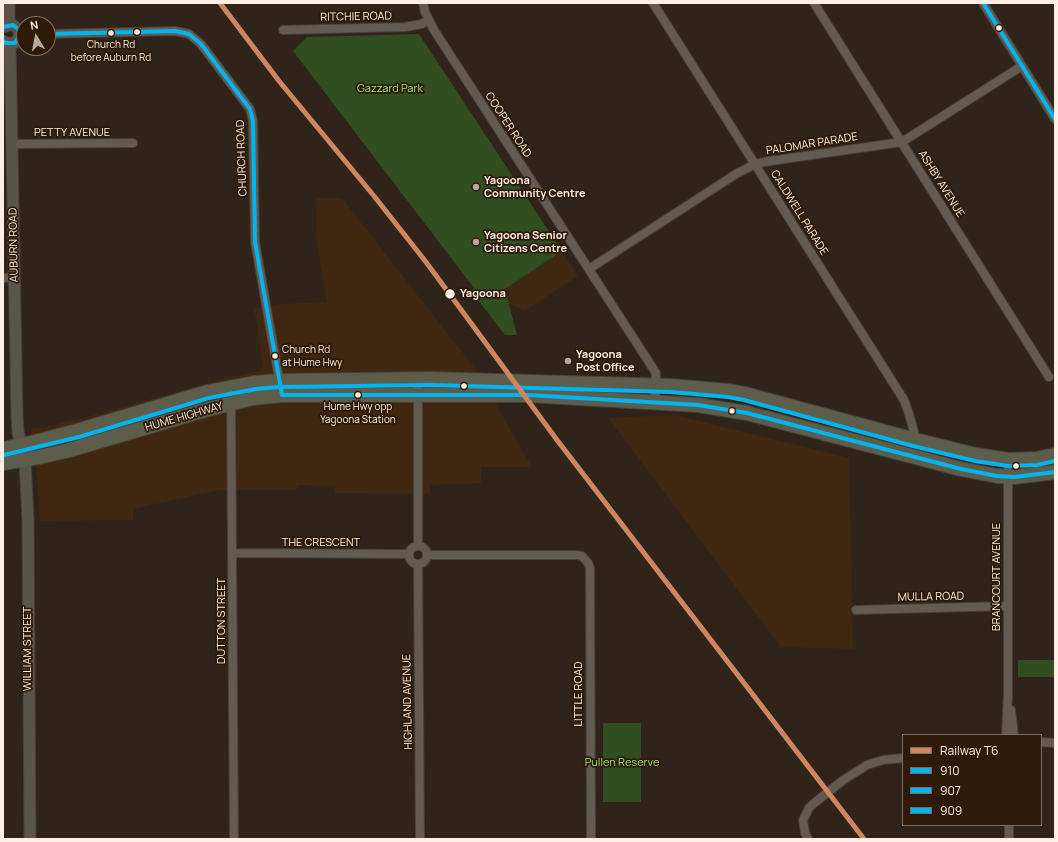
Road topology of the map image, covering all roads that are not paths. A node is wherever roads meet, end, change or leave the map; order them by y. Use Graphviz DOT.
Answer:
graph roads {
  1 [pos="9,3"];
  2 [pos="423,3"];
  3 [pos="652,3"];
  4 [pos="814,3"];
  5 [pos="983,3"];
  6 [pos="428,20"];
  7 [pos="6,26"];
  8 [pos="16,27"];
  9 [pos="283,30"];
  10 [pos="56,34"];
  11 [pos="7,42"];
  12 [pos="1022,66"];
  13 [pos="1055,119"];
  14 [pos="902,142"];
  15 [pos="133,143"];
  16 [pos="12,144"];
  17 [pos="755,164"];
  18 [pos="589,269"];
  19 [pos="15,277"];
  20 [pos="3,278"];
  21 [pos="1049,377"];
  22 [pos="418,379"];
  23 [pos="279,381"];
  24 [pos="656,386"];
  25 [pos="282,395"];
  26 [pos="418,396"];
  27 [pos="655,402"];
  28 [pos="231,403"];
  29 [pos="915,440"];
  30 [pos="21,445"];
  31 [pos="3,449"];
  32 [pos="1055,455"];
  33 [pos="25,460"];
  34 [pos="1008,460"];
  35 [pos="3,463"];
  36 [pos="1055,472"];
  37 [pos="1008,477"];
  38 [pos="418,546"];
  39 [pos="232,553"];
  40 [pos="409,554"];
  41 [pos="427,555"];
  42 [pos="418,564"];
  43 [pos="1008,606"];
  44 [pos="856,610"];
  45 [pos="1008,694"];
  46 [pos="1006,734"];
  47 [pos="1014,734"];
  48 [pos="1042,742"];
  49 [pos="1055,743"];
  50 [pos="902,758"];
  51 [pos="1009,826"];
  52 [pos="30,839"];
  53 [pos="234,839"];
  54 [pos="420,839"];
  55 [pos="591,839"];
  56 [pos="808,839"];
  57 [pos="1009,839"];
  1 -- 7 [label="main road"];
  2 -- 6 [label="street, COOPER ROAD"];
  3 -- 17 [label="street, CALDWELL PARADE"];
  4 -- 14 [label="street, ASHBY AVENUE"];
  5 -- 12 [label="street"];
  6 -- 9 [label="street, RITCHIE ROAD"];
  6 -- 18 [label="street, COOPER ROAD"];
  7 -- 8 [label="main road"];
  10 -- 23 [label="street, CHURCH ROAD"];
  11 -- 16 [label="main road, AUBURN ROAD"];
  12 -- 13 [label="street"];
  12 -- 14 [label="street, PALOMAR PARADE"];
  14 -- 17 [label="street, PALOMAR PARADE"];
  14 -- 21 [label="street, ASHBY AVENUE"];
  15 -- 16 [label="street, PETTY AVENUE"];
  16 -- 19 [label="main road, AUBURN ROAD"];
  17 -- 18 [label="street, PALOMAR PARADE"];
  17 -- 29 [label="street, CALDWELL PARADE"];
  18 -- 24 [label="street, COOPER ROAD"];
  19 -- 20 [label="street"];
  19 -- 30 [label="main road, AUBURN ROAD"];
  22 -- 23 [label="highway, HUME HIGHWAY"];
  22 -- 24 [label="highway, HUME HIGHWAY"];
  22 -- 26 [label="street"];
  23 -- 25 [label="street, CHURCH ROAD"];
  23 -- 30 [label="highway, HUME HIGHWAY"];
  24 -- 27 [label="street, COOPER ROAD"];
  24 -- 29 [label="highway, HUME HIGHWAY"];
  25 -- 26 [label="highway, HUME HIGHWAY"];
  25 -- 28 [label="highway, HUME HIGHWAY"];
  26 -- 27 [label="highway, HUME HIGHWAY"];
  26 -- 38 [label="street"];
  27 -- 37 [label="highway, HUME HIGHWAY"];
  28 -- 33 [label="highway, HUME HIGHWAY"];
  28 -- 39 [label="street, DUTTON STREET"];
  29 -- 34 [label="highway, HUME HIGHWAY"];
  30 -- 31 [label="highway, HUME HIGHWAY"];
  30 -- 33 [label="highway"];
  32 -- 34 [label="highway, HUME HIGHWAY"];
  33 -- 35 [label="highway, HUME HIGHWAY"];
  33 -- 52 [label="main road, WILLIAM STREET"];
  34 -- 37 [label="street, BRANCOURT AVENUE"];
  36 -- 37 [label="highway, HUME HIGHWAY"];
  37 -- 43 [label="street, BRANCOURT AVENUE"];
  38 -- 40 [label="street"];
  38 -- 41 [label="street"];
  39 -- 40 [label="street, THE CRESCENT"];
  39 -- 53 [label="street, DUTTON STREET"];
  40 -- 42 [label="street"];
  41 -- 42 [label="street"];
  41 -- 55 [label="street, LITTLE ROAD"];
  42 -- 54 [label="street, HIGHLAND AVENUE"];
  43 -- 44 [label="street, MULLA ROAD"];
  43 -- 45 [label="street, BRANCOURT AVENUE"];
  45 -- 46 [label="street, BRANCOURT AVENUE"];
  45 -- 47 [label="street, BRANCOURT AVENUE"];
  48 -- 49 [label="street"];
  50 -- 56 [label="street"];
  51 -- 57 [label="street"];
}
